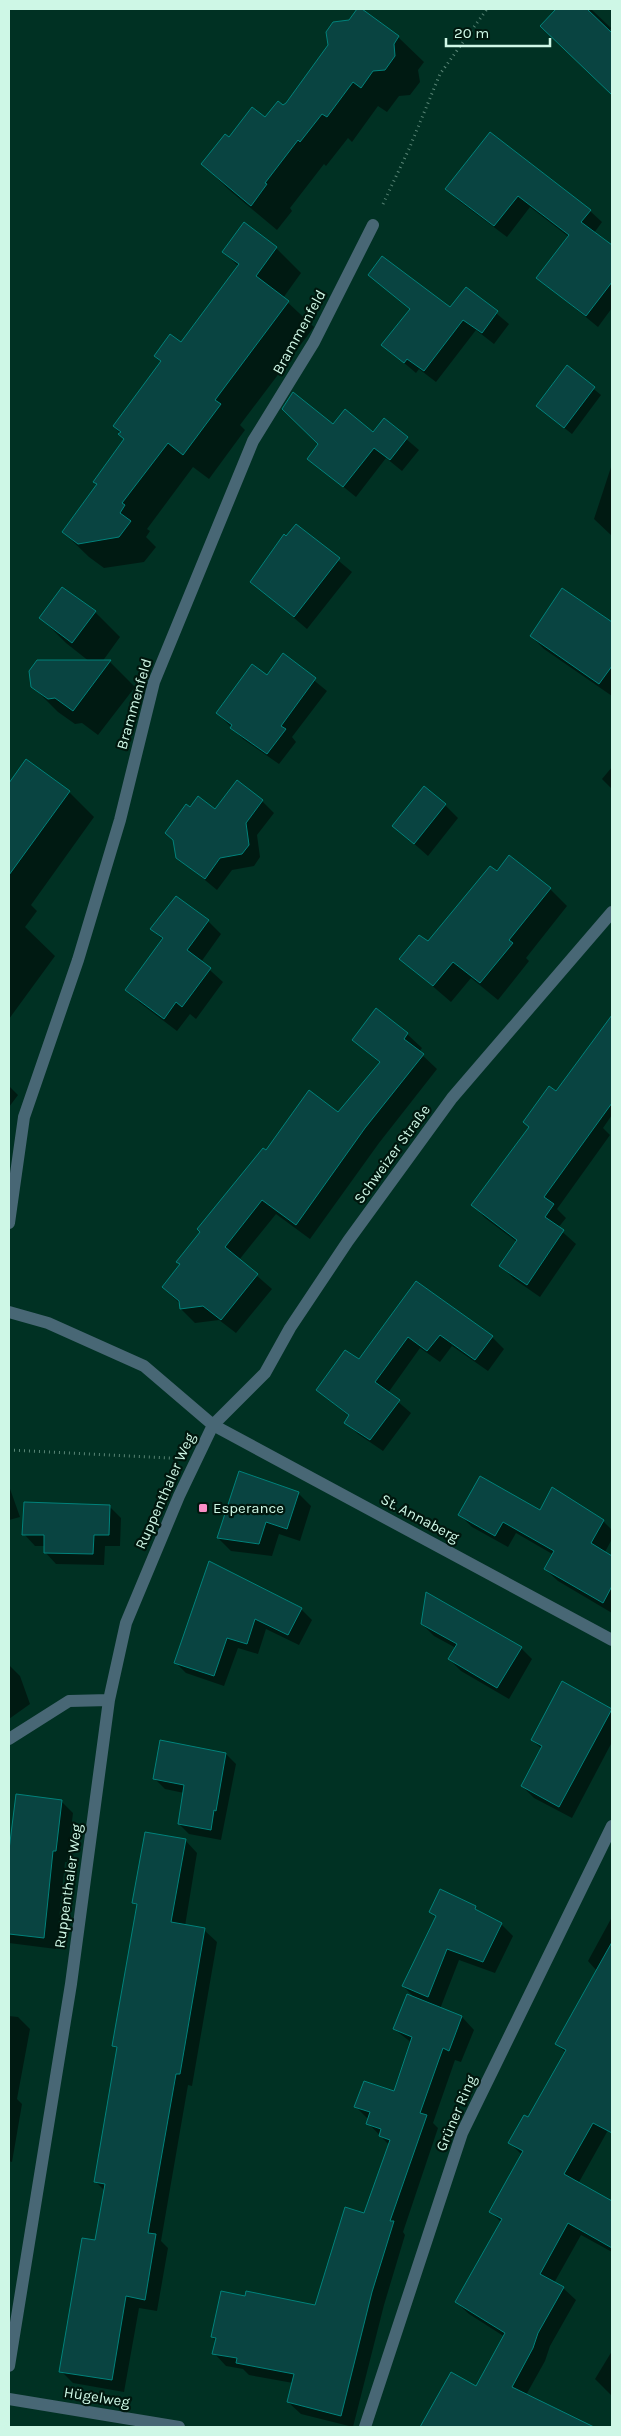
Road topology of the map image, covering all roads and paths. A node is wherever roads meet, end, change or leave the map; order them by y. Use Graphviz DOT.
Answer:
graph roads {
  1 [pos="487,9"];
  2 [pos="372,225"];
  3 [pos="612,912"];
  4 [pos="9,1223"];
  5 [pos="9,1312"];
  6 [pos="213,1425"];
  7 [pos="9,1450"];
  8 [pos="196,1459"];
  9 [pos="612,1640"];
  10 [pos="109,1700"];
  11 [pos="9,1739"];
  12 [pos="612,1826"];
  13 [pos="9,2366"];
  14 [pos="9,2399"];
  15 [pos="179,2427"];
  16 [pos="365,2427"];
  1 -- 2 [label="path"];
  2 -- 4 [label="street, Brammenfeld"];
  3 -- 6 [label="street, Schweizer Straße"];
  5 -- 6 [label="street"];
  6 -- 8 [label="street, Ruppenthaler Weg"];
  6 -- 9 [label="street, St. Annaberg"];
  7 -- 8 [label="path"];
  8 -- 10 [label="street, Ruppenthaler Weg"];
  10 -- 11 [label="street"];
  10 -- 13 [label="street, Ruppenthaler Weg"];
  12 -- 16 [label="street, Grüner Ring"];
  14 -- 15 [label="street, Hügelweg"];
}
